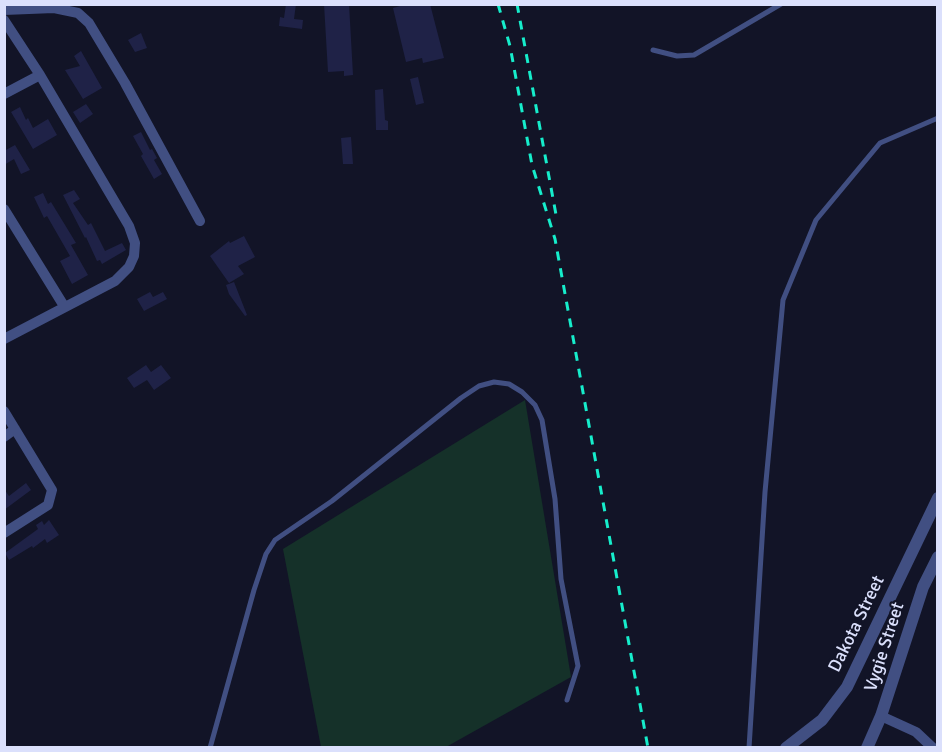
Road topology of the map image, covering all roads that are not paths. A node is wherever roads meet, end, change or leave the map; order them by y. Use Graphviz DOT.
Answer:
graph roads {
  1 [pos="781,4"];
  2 [pos="4,10"];
  3 [pos="4,20"];
  4 [pos="653,50"];
  5 [pos="40,75"];
  6 [pos="4,94"];
  7 [pos="938,118"];
  8 [pos="4,209"];
  9 [pos="200,221"];
  10 [pos="64,306"];
  11 [pos="4,339"];
  12 [pos="4,411"];
  13 [pos="15,429"];
  14 [pos="4,437"];
  15 [pos="938,498"];
  16 [pos="4,533"];
  17 [pos="938,557"];
  18 [pos="567,700"];
  19 [pos="881,716"];
  20 [pos="210,747"];
  21 [pos="749,747"];
  22 [pos="786,747"];
  23 [pos="867,747"];
  24 [pos="933,747"];
  1 -- 4 [label="lane"];
  2 -- 9 [label="street"];
  3 -- 5 [label="street"];
  5 -- 6 [label="street"];
  5 -- 10 [label="street"];
  7 -- 21 [label="lane"];
  8 -- 10 [label="street"];
  10 -- 11 [label="street"];
  12 -- 13 [label="street"];
  13 -- 14 [label="street"];
  13 -- 16 [label="street"];
  15 -- 22 [label="street, Dakota Street"];
  17 -- 19 [label="street, Vygie Street"];
  18 -- 20 [label="lane"];
  19 -- 23 [label="street, Vygie Street"];
  19 -- 24 [label="street"];
}
